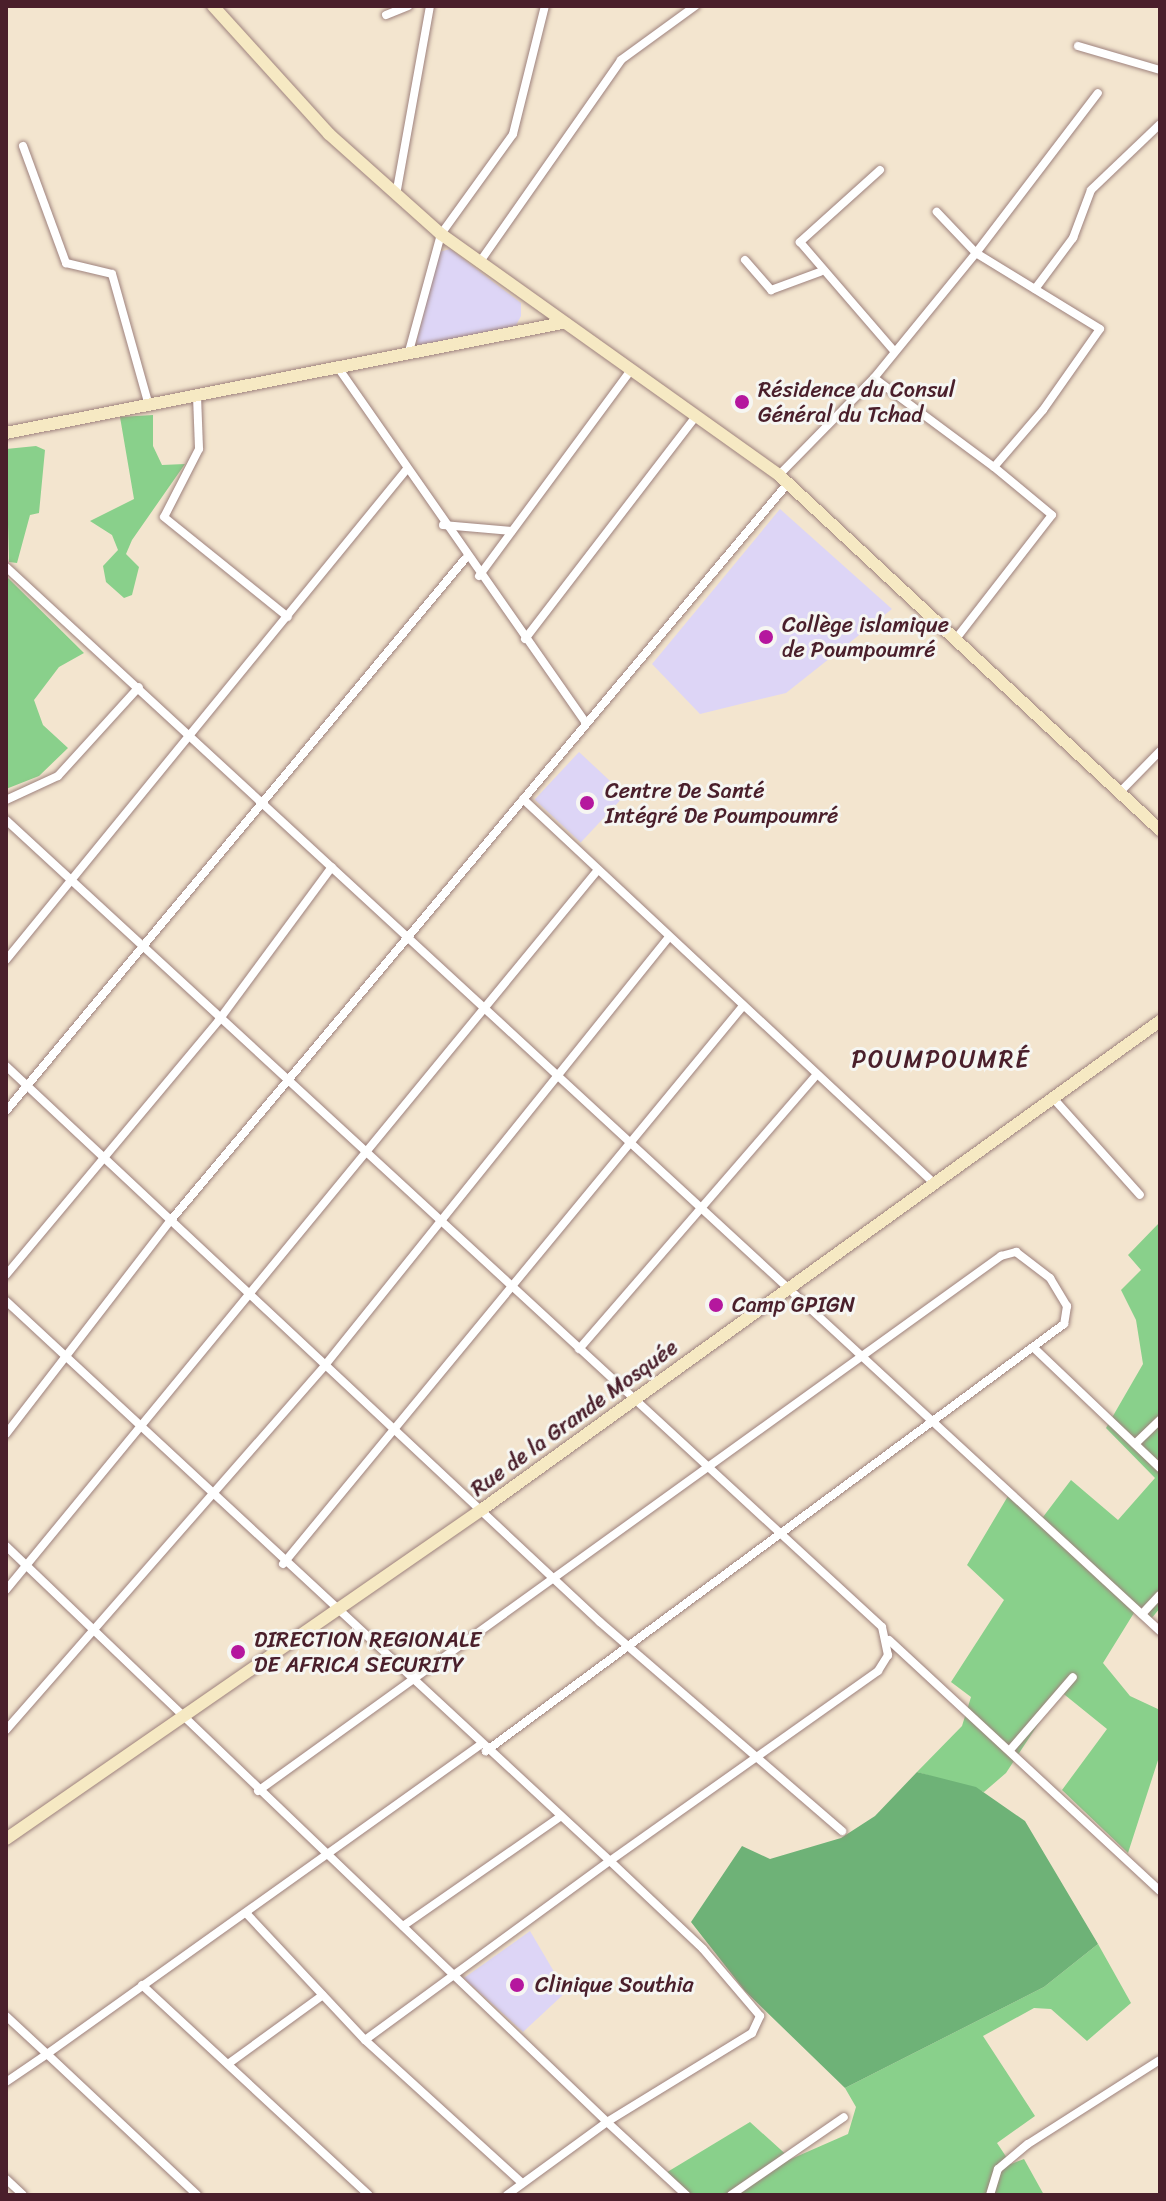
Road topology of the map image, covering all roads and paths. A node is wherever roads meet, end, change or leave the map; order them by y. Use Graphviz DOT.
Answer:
graph roads {
  1 [pos="213,6"];
  2 [pos="408,6"];
  3 [pos="440,6"];
  4 [pos="545,6"];
  5 [pos="695,6"];
  6 [pos="429,9"];
  7 [pos="386,15"];
  8 [pos="1078,46"];
  9 [pos="1160,70"];
  10 [pos="1098,93"];
  11 [pos="1160,124"];
  12 [pos="23,146"];
  13 [pos="880,170"];
  14 [pos="396,195"];
  15 [pos="937,212"];
  16 [pos="441,234"];
  17 [pos="976,253"];
  18 [pos="745,260"];
  19 [pos="479,263"];
  20 [pos="820,272"];
  21 [pos="1035,289"];
  22 [pos="562,323"];
  23 [pos="894,351"];
  24 [pos="408,355"];
  25 [pos="339,369"];
  26 [pos="630,371"];
  27 [pos="874,378"];
  28 [pos="197,396"];
  29 [pos="149,406"];
  30 [pos="696,416"];
  31 [pos="6,433"];
  32 [pos="994,467"];
  33 [pos="406,470"];
  34 [pos="784,479"];
  35 [pos="443,525"];
  36 [pos="512,531"];
  37 [pos="465,559"];
  38 [pos="6,567"];
  39 [pos="479,576"];
  40 [pos="288,617"];
  41 [pos="525,639"];
  42 [pos="955,640"];
  43 [pos="139,687"];
  44 [pos="586,723"];
  45 [pos="193,736"];
  46 [pos="1160,751"];
  47 [pos="1120,792"];
  48 [pos="523,799"];
  49 [pos="6,800"];
  50 [pos="262,802"];
  51 [pos="6,820"];
  52 [pos="1160,830"];
  53 [pos="332,867"];
  54 [pos="597,871"];
  55 [pos="71,878"];
  56 [pos="669,937"];
  57 [pos="407,938"];
  58 [pos="139,946"];
  59 [pos="6,960"];
  60 [pos="743,1006"];
  61 [pos="482,1010"];
  62 [pos="219,1020"];
  63 [pos="1160,1021"];
  64 [pos="6,1066"];
  65 [pos="816,1075"];
  66 [pos="557,1080"];
  67 [pos="287,1081"];
  68 [pos="27,1085"];
  69 [pos="1053,1098"];
  70 [pos="6,1111"];
  71 [pos="630,1147"];
  72 [pos="365,1153"];
  73 [pos="104,1157"];
  74 [pos="935,1184"];
  75 [pos="1140,1195"];
  76 [pos="696,1210"];
  77 [pos="171,1220"];
  78 [pos="437,1220"];
  79 [pos="6,1275"];
  80 [pos="509,1285"];
  81 [pos="785,1291"];
  82 [pos="250,1293"];
  83 [pos="6,1301"];
  84 [pos="1034,1348"];
  85 [pos="579,1349"];
  86 [pos="68,1357"];
  87 [pos="859,1358"];
  88 [pos="326,1364"];
  89 [pos="634,1400"];
  90 [pos="1160,1420"];
  91 [pos="930,1422"];
  92 [pos="396,1426"];
  93 [pos="139,1428"];
  94 [pos="6,1434"];
  95 [pos="1135,1444"];
  96 [pos="705,1465"];
  97 [pos="1160,1468"];
  98 [pos="212,1496"];
  99 [pos="484,1508"];
  100 [pos="778,1532"];
  101 [pos="6,1546"];
  102 [pos="283,1564"];
  103 [pos="27,1565"];
  104 [pos="553,1577"];
  105 [pos="6,1590"];
  106 [pos="1160,1595"];
  107 [pos="336,1613"];
  108 [pos="1142,1614"];
  109 [pos="96,1629"];
  110 [pos="1160,1631"];
  111 [pos="889,1640"];
  112 [pos="627,1644"];
  113 [pos="1073,1677"];
  114 [pos="409,1682"];
  115 [pos="183,1717"];
  116 [pos="6,1730"];
  117 [pos="483,1748"];
  118 [pos="1010,1750"];
  119 [pos="759,1758"];
  120 [pos="258,1791"];
  121 [pos="560,1817"];
  122 [pos="842,1831"];
  123 [pos="9,1832"];
  124 [pos="324,1855"];
  125 [pos="610,1861"];
  126 [pos="1160,1891"];
  127 [pos="246,1913"];
  128 [pos="403,1926"];
  129 [pos="451,1976"];
  130 [pos="142,1985"];
  131 [pos="323,1995"];
  132 [pos="6,2016"];
  133 [pos="365,2040"];
  134 [pos="47,2054"];
  135 [pos="1160,2060"];
  136 [pos="228,2064"];
  137 [pos="6,2082"];
  138 [pos="844,2117"];
  139 [pos="607,2122"];
  140 [pos="6,2179"];
  141 [pos="522,2183"];
  142 [pos="23,2195"];
  143 [pos="197,2195"];
  144 [pos="369,2195"];
  145 [pos="507,2195"];
  146 [pos="686,2195"];
  147 [pos="731,2195"];
  148 [pos="990,2195"];
  1 -- 14 [label="street"];
  2 -- 7 [label="street"];
  3 -- 6 [label="street"];
  4 -- 16 [label="street"];
  5 -- 19 [label="street"];
  6 -- 14 [label="street"];
  8 -- 9 [label="street"];
  10 -- 17 [label="street"];
  11 -- 21 [label="street"];
  12 -- 29 [label="street"];
  13 -- 20 [label="street"];
  14 -- 16 [label="street"];
  15 -- 17 [label="street"];
  16 -- 19 [label="street"];
  16 -- 24 [label="street"];
  17 -- 21 [label="street"];
  17 -- 23 [label="street"];
  18 -- 20 [label="street"];
  19 -- 22 [label="street"];
  20 -- 23 [label="street"];
  21 -- 32 [label="street"];
  22 -- 24 [label="street"];
  22 -- 26 [label="street"];
  23 -- 27 [label="street"];
  24 -- 25 [label="street"];
  25 -- 28 [label="street"];
  25 -- 33 [label="street"];
  26 -- 30 [label="street"];
  26 -- 36 [label="street"];
  27 -- 32 [label="street"];
  27 -- 34 [label="street"];
  28 -- 29 [label="street"];
  28 -- 40 [label="street"];
  29 -- 31 [label="street"];
  30 -- 34 [label="street"];
  30 -- 41 [label="street"];
  32 -- 42 [label="street"];
  33 -- 35 [label="street"];
  33 -- 40 [label="street"];
  34 -- 42 [label="street"];
  34 -- 44 [label="street"];
  35 -- 36 [label="street"];
  35 -- 37 [label="street"];
  36 -- 39 [label="street"];
  37 -- 39 [label="street"];
  37 -- 50 [label="street"];
  38 -- 43 [label="street"];
  39 -- 41 [label="street"];
  40 -- 45 [label="street"];
  41 -- 44 [label="street"];
  42 -- 47 [label="street"];
  43 -- 45 [label="street"];
  43 -- 49 [label="street"];
  44 -- 48 [label="street"];
  45 -- 50 [label="street"];
  45 -- 55 [label="street"];
  46 -- 47 [label="street"];
  47 -- 52 [label="street"];
  48 -- 54 [label="street"];
  48 -- 57 [label="street"];
  50 -- 53 [label="street"];
  50 -- 58 [label="street"];
  51 -- 55 [label="street"];
  53 -- 57 [label="street"];
  53 -- 62 [label="street"];
  54 -- 56 [label="street"];
  54 -- 61 [label="street"];
  55 -- 58 [label="street"];
  55 -- 59 [label="street"];
  56 -- 60 [label="street"];
  56 -- 66 [label="street"];
  57 -- 61 [label="street"];
  57 -- 67 [label="street"];
  58 -- 62 [label="street"];
  58 -- 68 [label="street"];
  60 -- 65 [label="street"];
  60 -- 71 [label="street"];
  61 -- 66 [label="street"];
  61 -- 72 [label="street"];
  62 -- 67 [label="street"];
  62 -- 73 [label="street"];
  63 -- 69 [label="street, Rue de la Grande Mosquée"];
  64 -- 68 [label="street"];
  65 -- 74 [label="street"];
  65 -- 76 [label="street"];
  66 -- 71 [label="street"];
  66 -- 78 [label="street"];
  67 -- 72 [label="street"];
  67 -- 77 [label="street"];
  68 -- 70 [label="street"];
  68 -- 73 [label="street"];
  69 -- 74 [label="street, Rue de la Grande Mosquée"];
  69 -- 75 [label="street"];
  71 -- 76 [label="street"];
  71 -- 80 [label="street"];
  72 -- 78 [label="street"];
  72 -- 82 [label="street"];
  73 -- 77 [label="street"];
  73 -- 79 [label="street"];
  74 -- 81 [label="street, Rue de la Grande Mosquée"];
  76 -- 81 [label="street"];
  76 -- 85 [label="street"];
  77 -- 82 [label="street"];
  77 -- 86 [label="street"];
  78 -- 80 [label="street"];
  78 -- 88 [label="street"];
  80 -- 85 [label="street"];
  80 -- 92 [label="street"];
  81 -- 87 [label="street"];
  81 -- 89 [label="street, Rue de la Grande Mosquée"];
  82 -- 88 [label="street"];
  82 -- 93 [label="street"];
  83 -- 86 [label="street"];
  84 -- 87 [label="street"];
  84 -- 91 [label="street"];
  84 -- 95 [label="street"];
  85 -- 89 [label="street"];
  86 -- 93 [label="street"];
  86 -- 94 [label="street"];
  87 -- 91 [label="street"];
  87 -- 96 [label="street"];
  88 -- 92 [label="street"];
  88 -- 98 [label="street"];
  89 -- 96 [label="street"];
  89 -- 99 [label="street, Rue de la Grande Mosquée"];
  90 -- 95 [label="street"];
  91 -- 100 [label="street"];
  91 -- 108 [label="street"];
  92 -- 99 [label="street"];
  92 -- 102 [label="street"];
  93 -- 98 [label="street"];
  93 -- 103 [label="street"];
  95 -- 97 [label="street"];
  96 -- 100 [label="street"];
  96 -- 104 [label="street"];
  98 -- 102 [label="street"];
  98 -- 109 [label="street"];
  99 -- 104 [label="street"];
  99 -- 107 [label="street, Rue de la Grande Mosquée"];
  100 -- 111 [label="street"];
  100 -- 112 [label="street"];
  101 -- 103 [label="street"];
  102 -- 107 [label="street"];
  103 -- 105 [label="street"];
  103 -- 109 [label="street"];
  104 -- 112 [label="street"];
  104 -- 114 [label="street"];
  106 -- 108 [label="street"];
  107 -- 114 [label="street"];
  107 -- 115 [label="street, Rue de la Grande Mosquée"];
  108 -- 110 [label="street"];
  109 -- 115 [label="street"];
  109 -- 116 [label="street"];
  111 -- 118 [label="street"];
  111 -- 119 [label="street"];
  112 -- 117 [label="street"];
  112 -- 119 [label="street"];
  113 -- 118 [label="street"];
  114 -- 117 [label="street"];
  114 -- 120 [label="street"];
  115 -- 120 [label="street"];
  115 -- 123 [label="street, Rue de la Grande Mosquée"];
  117 -- 121 [label="street"];
  117 -- 124 [label="street"];
  118 -- 126 [label="street"];
  119 -- 122 [label="street"];
  119 -- 125 [label="street"];
  120 -- 124 [label="street"];
  121 -- 125 [label="street"];
  121 -- 128 [label="street"];
  124 -- 127 [label="street"];
  124 -- 128 [label="street"];
  125 -- 129 [label="street"];
  125 -- 139 [label="street"];
  127 -- 130 [label="street"];
  127 -- 131 [label="street"];
  128 -- 129 [label="street"];
  129 -- 133 [label="street"];
  129 -- 139 [label="street"];
  130 -- 134 [label="street"];
  130 -- 136 [label="street"];
  131 -- 133 [label="street"];
  131 -- 136 [label="street"];
  132 -- 134 [label="street"];
  133 -- 141 [label="street"];
  134 -- 137 [label="street"];
  134 -- 143 [label="street"];
  135 -- 148 [label="street"];
  136 -- 144 [label="street"];
  138 -- 147 [label="street"];
  139 -- 141 [label="street"];
  139 -- 146 [label="street"];
  140 -- 142 [label="street"];
  141 -- 145 [label="street"];
}
